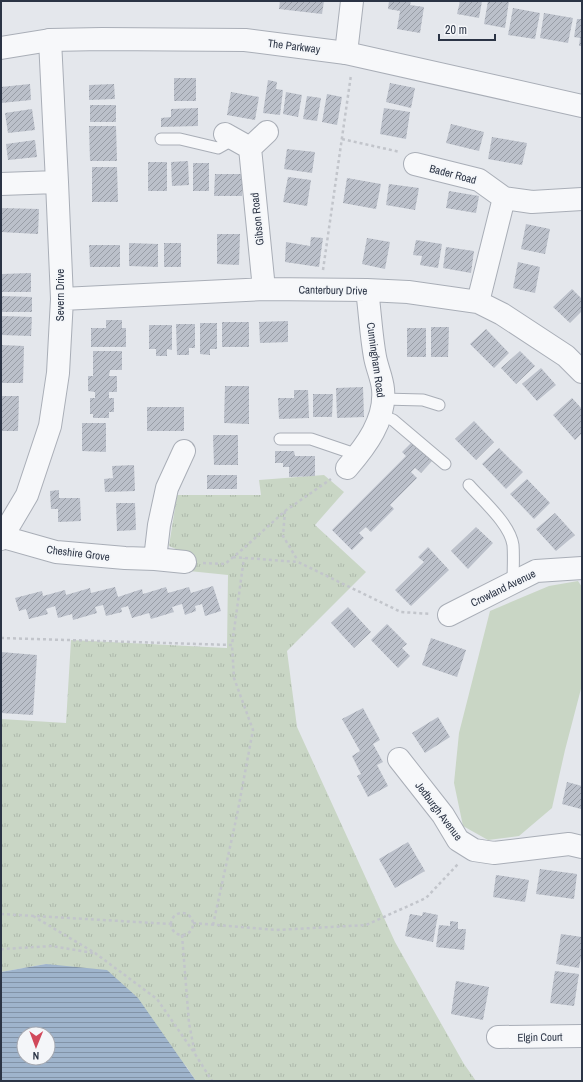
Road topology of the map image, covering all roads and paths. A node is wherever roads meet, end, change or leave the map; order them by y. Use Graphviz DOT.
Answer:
graph roads {
  1 [pos="352,1"];
  2 [pos="50,40"];
  3 [pos="1,48"];
  4 [pos="350,54"];
  5 [pos="582,106"];
  6 [pos="267,132"];
  7 [pos="342,139"];
  8 [pos="161,140"];
  9 [pos="236,141"];
  10 [pos="415,164"];
  11 [pos="57,182"];
  12 [pos="1,184"];
  13 [pos="504,198"];
  14 [pos="582,199"];
  15 [pos="264,289"];
  16 [pos="320,290"];
  17 [pos="367,290"];
  18 [pos="62,299"];
  19 [pos="478,302"];
  20 [pos="582,372"];
  21 [pos="439,405"];
  22 [pos="381,407"];
  23 [pos="280,439"];
  24 [pos="184,451"];
  25 [pos="353,461"];
  26 [pos="445,464"];
  27 [pos="469,485"];
  28 [pos="285,511"];
  29 [pos="2,538"];
  30 [pos="233,557"];
  31 [pos="244,558"];
  32 [pos="155,559"];
  33 [pos="185,562"];
  34 [pos="298,562"];
  35 [pos="582,568"];
  36 [pos="513,582"];
  37 [pos="449,615"];
  38 [pos="1,638"];
  39 [pos="232,645"];
  40 [pos="399,759"];
  41 [pos="582,847"];
  42 [pos="474,850"];
  43 [pos="1,914"];
  44 [pos="33,916"];
  45 [pos="193,923"];
  46 [pos="171,924"];
  47 [pos="213,925"];
  48 [pos="182,935"];
  49 [pos="1,950"];
  50 [pos="95,954"];
  51 [pos="582,1036"];
  52 [pos="498,1037"];
  53 [pos="195,1054"];
  54 [pos="212,1081"];
  1 -- 4 [label="street"];
  2 -- 3 [label="street, The Parkway"];
  2 -- 4 [label="street, The Parkway"];
  2 -- 11 [label="street, Severn Drive"];
  4 -- 5 [label="street, The Parkway"];
  4 -- 7 [label="path"];
  6 -- 9 [label="street"];
  7 -- 10 [label="path"];
  7 -- 16 [label="path"];
  8 -- 9 [label="lane"];
  9 -- 15 [label="street, Gibson Road"];
  10 -- 13 [label="street, Bader Road"];
  11 -- 12 [label="street"];
  11 -- 18 [label="street, Severn Drive"];
  13 -- 14 [label="street, Bader Road"];
  13 -- 19 [label="street"];
  15 -- 16 [label="street, Canterbury Drive"];
  15 -- 18 [label="street, Canterbury Drive"];
  16 -- 17 [label="street, Canterbury Drive"];
  17 -- 19 [label="street, Canterbury Drive"];
  17 -- 22 [label="street, Cunningham Road"];
  18 -- 29 [label="street, Severn Drive"];
  19 -- 20 [label="street, Canterbury Drive"];
  21 -- 22 [label="lane"];
  22 -- 25 [label="street, Cunningham Road"];
  22 -- 26 [label="lane"];
  23 -- 25 [label="lane"];
  24 -- 32 [label="street"];
  25 -- 28 [label="path"];
  27 -- 36 [label="lane"];
  28 -- 30 [label="path"];
  28 -- 34 [label="path"];
  29 -- 32 [label="street, Cheshire Grove"];
  30 -- 31 [label="path"];
  30 -- 33 [label="path"];
  31 -- 34 [label="path"];
  31 -- 39 [label="path"];
  32 -- 33 [label="street, Cheshire Grove"];
  34 -- 37 [label="path"];
  35 -- 36 [label="street, Crowland Avenue"];
  36 -- 37 [label="street, Crowland Avenue"];
  38 -- 39 [label="path"];
  39 -- 47 [label="path"];
  40 -- 42 [label="street, Jedburgh Avenue"];
  41 -- 42 [label="street, Jedburgh Avenue"];
  42 -- 47 [label="path"];
  43 -- 44 [label="path"];
  44 -- 46 [label="path"];
  44 -- 50 [label="path"];
  45 -- 46 [label="path"];
  45 -- 47 [label="path"];
  45 -- 48 [label="path"];
  46 -- 48 [label="path"];
  48 -- 53 [label="path"];
  49 -- 50 [label="path"];
  50 -- 53 [label="path"];
  51 -- 52 [label="street, Elgin Court"];
  53 -- 54 [label="path"];
}
